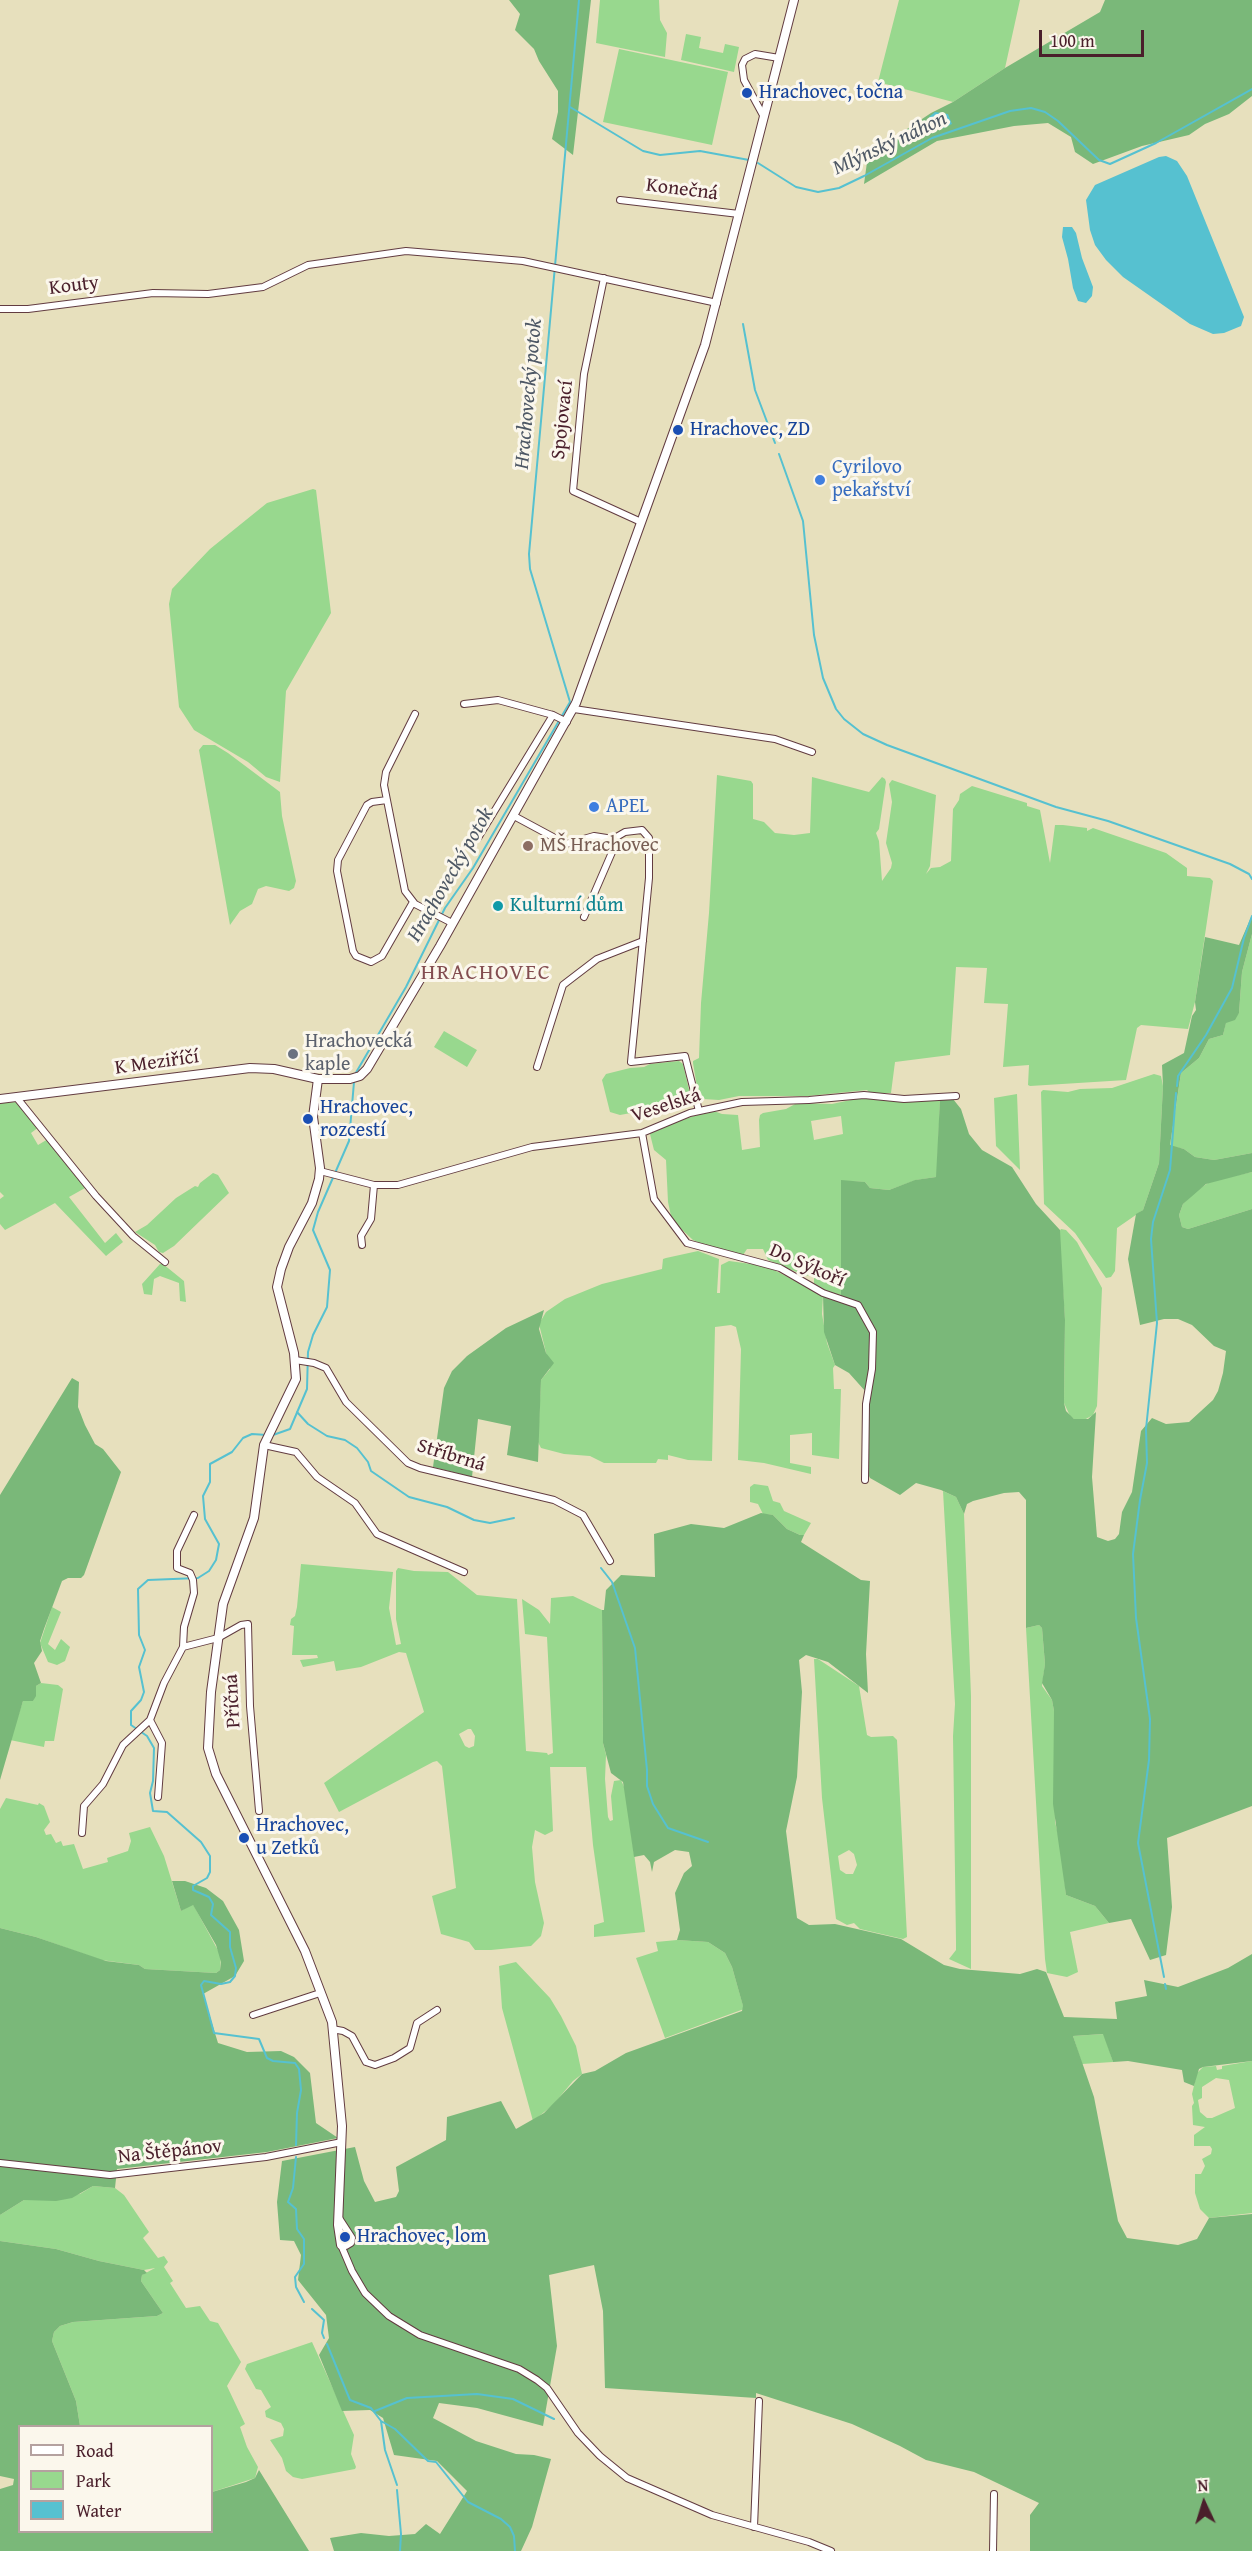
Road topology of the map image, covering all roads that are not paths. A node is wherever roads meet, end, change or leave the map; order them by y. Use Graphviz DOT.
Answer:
graph roads {
  1 [pos="794,0"];
  2 [pos="779,58"];
  3 [pos="764,117"];
  4 [pos="620,200"];
  5 [pos="739,214"];
  6 [pos="604,278"];
  7 [pos="717,303"];
  8 [pos="0,309"];
  9 [pos="641,522"];
  10 [pos="464,704"];
  11 [pos="574,709"];
  12 [pos="415,714"];
  13 [pos="560,718"];
  14 [pos="812,752"];
  15 [pos="387,800"];
  16 [pos="514,816"];
  17 [pos="478,838"];
  18 [pos="613,839"];
  19 [pos="413,902"];
  20 [pos="584,917"];
  21 [pos="448,921"];
  22 [pos="643,941"];
  23 [pos="537,1067"];
  24 [pos="318,1078"];
  25 [pos="956,1096"];
  26 [pos="17,1098"];
  27 [pos="0,1099"];
  28 [pos="699,1111"];
  29 [pos="642,1133"];
  30 [pos="320,1171"];
  31 [pos="374,1185"];
  32 [pos="362,1245"];
  33 [pos="165,1262"];
  34 [pos="299,1360"];
  35 [pos="265,1442"];
  36 [pos="865,1480"];
  37 [pos="194,1515"];
  38 [pos="610,1561"];
  39 [pos="464,1572"];
  40 [pos="218,1638"];
  41 [pos="183,1647"];
  42 [pos="150,1720"];
  43 [pos="158,1797"];
  44 [pos="259,1811"];
  45 [pos="82,1833"];
  46 [pos="320,1993"];
  47 [pos="437,2010"];
  48 [pos="253,2015"];
  49 [pos="332,2029"];
  50 [pos="342,2142"];
  51 [pos="0,2163"];
  52 [pos="341,2245"];
  53 [pos="759,2401"];
  54 [pos="994,2493"];
  55 [pos="754,2527"];
  56 [pos="831,2551"];
  57 [pos="993,2551"];
  1 -- 2 [label="street"];
  2 -- 3 [label="street"];
  2 -- 3 [label="street"];
  3 -- 5 [label="street"];
  4 -- 5 [label="street, Konečná"];
  5 -- 7 [label="street"];
  6 -- 7 [label="street, Kouty"];
  6 -- 8 [label="street, Kouty"];
  6 -- 9 [label="street, Spojovací"];
  7 -- 9 [label="street"];
  9 -- 11 [label="street"];
  10 -- 13 [label="street"];
  11 -- 13 [label="street"];
  11 -- 14 [label="street"];
  12 -- 15 [label="street"];
  13 -- 16 [label="street"];
  13 -- 17 [label="street"];
  15 -- 19 [label="street"];
  15 -- 19 [label="street"];
  16 -- 18 [label="street"];
  16 -- 21 [label="street"];
  18 -- 20 [label="street"];
  18 -- 22 [label="street"];
  19 -- 21 [label="street"];
  21 -- 24 [label="street, K Meziříčí"];
  22 -- 23 [label="street"];
  22 -- 28 [label="street"];
  24 -- 26 [label="street, K Meziříčí"];
  24 -- 30 [label="street"];
  25 -- 28 [label="street, Veselská"];
  26 -- 27 [label="street, K Meziříčí"];
  26 -- 33 [label="street"];
  28 -- 29 [label="street, Veselská"];
  29 -- 31 [label="street, Veselská"];
  29 -- 36 [label="street, Do Sýkoří"];
  30 -- 31 [label="street, Veselská"];
  30 -- 34 [label="street"];
  31 -- 32 [label="street"];
  34 -- 35 [label="street"];
  34 -- 38 [label="street, Stříbrná"];
  35 -- 39 [label="street"];
  35 -- 40 [label="street"];
  37 -- 41 [label="street"];
  40 -- 41 [label="street"];
  40 -- 44 [label="street, Příčná"];
  40 -- 46 [label="street"];
  41 -- 42 [label="street"];
  42 -- 43 [label="street"];
  42 -- 45 [label="street"];
  46 -- 48 [label="street"];
  46 -- 49 [label="street"];
  47 -- 49 [label="street"];
  49 -- 50 [label="street"];
  50 -- 51 [label="street, Na Štěpánov"];
  50 -- 52 [label="street"];
  52 -- 55 [label="street"];
  53 -- 55 [label="street"];
  54 -- 57 [label="street"];
  55 -- 56 [label="street"];
}
